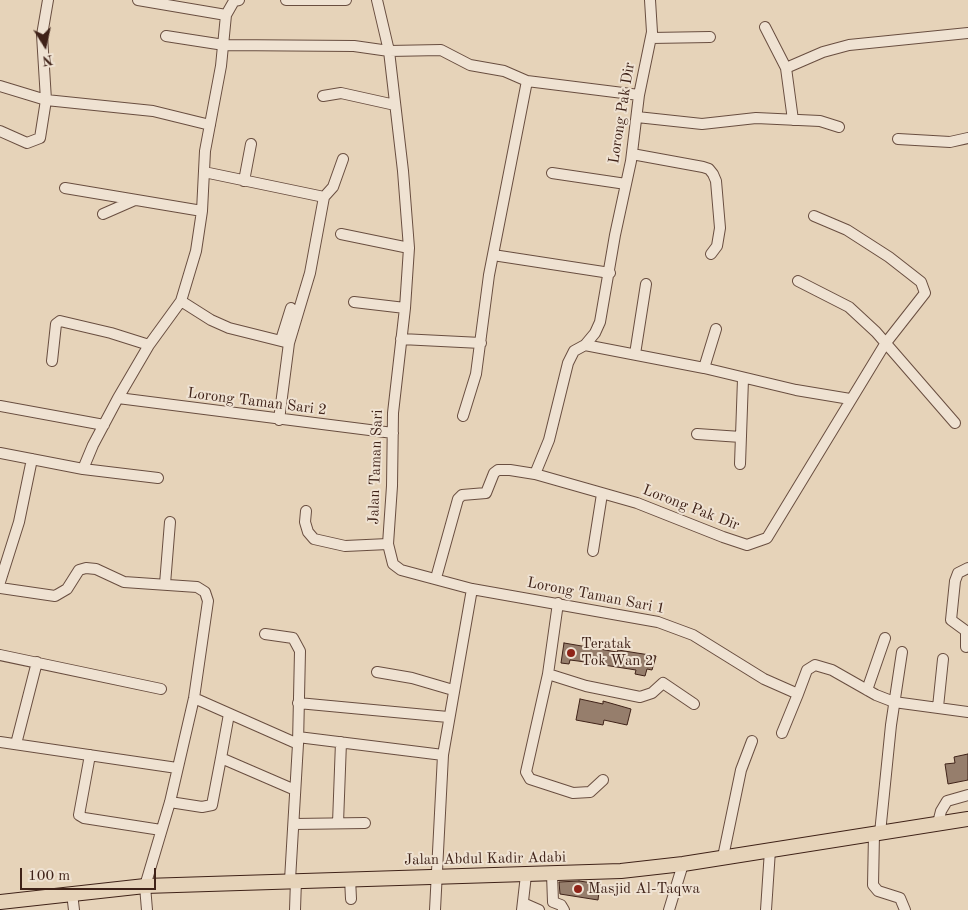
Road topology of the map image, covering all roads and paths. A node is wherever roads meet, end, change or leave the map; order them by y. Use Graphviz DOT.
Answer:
graph roads {
  1 [pos="48,0"];
  2 [pos="138,0"];
  3 [pos="239,0"];
  4 [pos="286,0"];
  5 [pos="346,0"];
  6 [pos="377,0"];
  7 [pos="650,0"];
  8 [pos="226,15"];
  9 [pos="765,27"];
  10 [pos="968,34"];
  11 [pos="166,36"];
  12 [pos="710,36"];
  13 [pos="651,38"];
  14 [pos="224,45"];
  15 [pos="389,51"];
  16 [pos="786,68"];
  17 [pos="527,81"];
  18 [pos="0,86"];
  19 [pos="639,95"];
  20 [pos="323,96"];
  21 [pos="46,100"];
  22 [pos="395,105"];
  23 [pos="637,117"];
  24 [pos="793,120"];
  25 [pos="210,125"];
  26 [pos="839,127"];
  27 [pos="0,131"];
  28 [pos="968,138"];
  29 [pos="898,139"];
  30 [pos="251,144"];
  31 [pos="632,154"];
  32 [pos="343,159"];
  33 [pos="204,172"];
  34 [pos="552,173"];
  35 [pos="244,181"];
  36 [pos="626,184"];
  37 [pos="65,188"];
  38 [pos="324,197"];
  39 [pos="136,200"];
  40 [pos="202,211"];
  41 [pos="103,214"];
  42 [pos="814,216"];
  43 [pos="341,234"];
  44 [pos="409,248"];
  45 [pos="711,254"];
  46 [pos="493,255"];
  47 [pos="610,273"];
  48 [pos="798,281"];
  49 [pos="646,284"];
  50 [pos="181,301"];
  51 [pos="354,302"];
  52 [pos="291,308"];
  53 [pos="405,308"];
  54 [pos="716,329"];
  55 [pos="401,339"];
  56 [pos="285,342"];
  57 [pos="481,343"];
  58 [pos="885,344"];
  59 [pos="149,345"];
  60 [pos="585,345"];
  61 [pos="635,354"];
  62 [pos="52,361"];
  63 [pos="704,368"];
  64 [pos="744,379"];
  65 [pos="118,398"];
  66 [pos="850,399"];
  67 [pos="0,406"];
  68 [pos="463,416"];
  69 [pos="279,420"];
  70 [pos="955,423"];
  71 [pos="104,425"];
  72 [pos="393,433"];
  73 [pos="697,434"];
  74 [pos="741,437"];
  75 [pos="0,454"];
  76 [pos="32,459"];
  77 [pos="740,464"];
  78 [pos="83,470"];
  79 [pos="535,474"];
  80 [pos="158,478"];
  81 [pos="602,494"];
  82 [pos="306,510"];
  83 [pos="170,522"];
  84 [pos="388,544"];
  85 [pos="593,551"];
  86 [pos="968,568"];
  87 [pos="436,578"];
  88 [pos="0,582"];
  89 [pos="165,584"];
  90 [pos="0,588"];
  91 [pos="472,589"];
  92 [pos="558,603"];
  93 [pos="265,634"];
  94 [pos="885,638"];
  95 [pos="966,647"];
  96 [pos="902,652"];
  97 [pos="0,655"];
  98 [pos="942,659"];
  99 [pos="37,662"];
  100 [pos="377,672"];
  101 [pos="548,674"];
  102 [pos="161,690"];
  103 [pos="453,690"];
  104 [pos="867,690"];
  105 [pos="798,694"];
  106 [pos="194,698"];
  107 [pos="894,702"];
  108 [pos="298,703"];
  109 [pos="694,704"];
  110 [pos="938,707"];
  111 [pos="968,712"];
  112 [pos="228,714"];
  113 [pos="448,717"];
  114 [pos="782,733"];
  115 [pos="298,740"];
  116 [pos="752,741"];
  117 [pos="0,742"];
  118 [pos="341,742"];
  119 [pos="16,744"];
  120 [pos="90,755"];
  121 [pos="443,755"];
  122 [pos="221,758"];
  123 [pos="177,768"];
  124 [pos="603,780"];
  125 [pos="295,790"];
  126 [pos="968,795"];
  127 [pos="170,802"];
  128 [pos="968,819"];
  129 [pos="338,823"];
  130 [pos="365,823"];
  131 [pos="294,824"];
  132 [pos="938,824"];
  133 [pos="161,830"];
  134 [pos="877,833"];
  135 [pos="770,850"];
  136 [pos="723,857"];
  137 [pos="683,864"];
  138 [pos="552,874"];
  139 [pos="526,875"];
  140 [pos="438,876"];
  141 [pos="350,878"];
  142 [pos="293,880"];
  143 [pos="144,886"];
  144 [pos="72,893"];
  145 [pos="351,900"];
  146 [pos="0,902"];
  147 [pos="523,906"];
  148 [pos="552,906"];
  149 [pos="74,910"];
  150 [pos="147,910"];
  151 [pos="295,910"];
  152 [pos="435,910"];
  153 [pos="539,910"];
  154 [pos="564,910"];
  155 [pos="669,910"];
  156 [pos="766,910"];
  157 [pos="905,910"];
  1 -- 21 [label="street"];
  2 -- 8 [label="street"];
  3 -- 8 [label="street"];
  4 -- 5 [label="street"];
  6 -- 15 [label="street, Jalan Taman Sari"];
  7 -- 13 [label="street, Lorong Pak Dir"];
  8 -- 14 [label="street"];
  9 -- 16 [label="street"];
  10 -- 16 [label="street"];
  11 -- 14 [label="street"];
  12 -- 13 [label="street"];
  13 -- 19 [label="street, Lorong Pak Dir"];
  14 -- 15 [label="street"];
  14 -- 25 [label="street"];
  15 -- 17 [label="street"];
  15 -- 22 [label="street, Jalan Taman Sari"];
  16 -- 24 [label="street"];
  17 -- 19 [label="street"];
  17 -- 46 [label="street"];
  18 -- 21 [label="street"];
  19 -- 23 [label="street, Lorong Pak Dir"];
  20 -- 22 [label="street"];
  21 -- 25 [label="street"];
  21 -- 27 [label="street"];
  22 -- 44 [label="street, Jalan Taman Sari"];
  23 -- 24 [label="street"];
  23 -- 31 [label="street, Lorong Pak Dir"];
  24 -- 26 [label="street"];
  25 -- 33 [label="street"];
  28 -- 29 [label="street"];
  30 -- 35 [label="street"];
  31 -- 36 [label="street, Lorong Pak Dir"];
  31 -- 45 [label="street"];
  32 -- 38 [label="street"];
  33 -- 35 [label="street"];
  33 -- 40 [label="street"];
  34 -- 36 [label="street"];
  35 -- 38 [label="street"];
  36 -- 47 [label="street, Lorong Pak Dir"];
  37 -- 39 [label="street"];
  38 -- 56 [label="street"];
  39 -- 40 [label="street"];
  39 -- 41 [label="street"];
  40 -- 50 [label="street"];
  42 -- 58 [label="street, Lorong Pak Dir"];
  43 -- 44 [label="street"];
  44 -- 53 [label="street, Jalan Taman Sari"];
  46 -- 47 [label="street"];
  46 -- 57 [label="street"];
  47 -- 60 [label="street, Lorong Pak Dir"];
  48 -- 58 [label="street"];
  49 -- 61 [label="street"];
  50 -- 56 [label="street"];
  50 -- 59 [label="street"];
  51 -- 53 [label="street"];
  52 -- 56 [label="street"];
  53 -- 55 [label="street, Jalan Taman Sari"];
  54 -- 63 [label="street"];
  55 -- 57 [label="street"];
  55 -- 72 [label="street, Jalan Taman Sari"];
  56 -- 69 [label="street"];
  57 -- 68 [label="street"];
  58 -- 66 [label="street, Lorong Pak Dir"];
  58 -- 70 [label="street"];
  59 -- 62 [label="street"];
  59 -- 65 [label="street"];
  60 -- 61 [label="street"];
  60 -- 79 [label="street, Lorong Pak Dir"];
  61 -- 63 [label="street"];
  63 -- 64 [label="street"];
  64 -- 66 [label="street"];
  64 -- 74 [label="street"];
  65 -- 69 [label="street, Lorong Taman Sari 2"];
  65 -- 71 [label="street"];
  66 -- 81 [label="street, Lorong Pak Dir"];
  67 -- 71 [label="street"];
  69 -- 72 [label="street, Lorong Taman Sari 2"];
  71 -- 78 [label="street"];
  72 -- 84 [label="street, Jalan Taman Sari"];
  73 -- 74 [label="street"];
  74 -- 77 [label="street"];
  75 -- 76 [label="street"];
  76 -- 78 [label="street"];
  76 -- 88 [label="street"];
  78 -- 80 [label="street"];
  79 -- 81 [label="street, Lorong Pak Dir"];
  79 -- 87 [label="street, Lorong Pak Dir"];
  81 -- 85 [label="street"];
  82 -- 84 [label="street"];
  83 -- 89 [label="street"];
  84 -- 87 [label="street, Jalan Taman Sari"];
  86 -- 95 [label="street"];
  87 -- 91 [label="street, Jalan Taman Sari"];
  89 -- 90 [label="street"];
  89 -- 106 [label="street"];
  91 -- 92 [label="street, Lorong Taman Sari 1"];
  91 -- 103 [label="street"];
  92 -- 101 [label="street"];
  92 -- 105 [label="street, Lorong Taman Sari 1"];
  93 -- 108 [label="street"];
  94 -- 104 [label="street"];
  96 -- 107 [label="street"];
  97 -- 99 [label="street"];
  98 -- 110 [label="street"];
  99 -- 102 [label="street"];
  99 -- 119 [label="street"];
  100 -- 103 [label="street"];
  101 -- 109 [label="street"];
  101 -- 124 [label="street"];
  103 -- 113 [label="street"];
  104 -- 105 [label="street"];
  104 -- 107 [label="street"];
  105 -- 114 [label="street"];
  106 -- 112 [label="street"];
  106 -- 123 [label="street"];
  107 -- 110 [label="street"];
  107 -- 134 [label="street"];
  108 -- 113 [label="street"];
  108 -- 115 [label="street"];
  110 -- 111 [label="street"];
  112 -- 115 [label="street"];
  112 -- 122 [label="street"];
  113 -- 121 [label="street"];
  115 -- 118 [label="street"];
  115 -- 125 [label="street"];
  116 -- 136 [label="street"];
  117 -- 119 [label="street"];
  118 -- 121 [label="street"];
  118 -- 129 [label="street"];
  119 -- 120 [label="street"];
  120 -- 123 [label="street"];
  120 -- 133 [label="street"];
  121 -- 140 [label="street"];
  122 -- 125 [label="street"];
  122 -- 127 [label="street"];
  123 -- 127 [label="street"];
  125 -- 131 [label="street"];
  126 -- 132 [label="street"];
  127 -- 133 [label="street"];
  128 -- 132 [label="main road, Jalan Abdul Kadir Adabi"];
  129 -- 130 [label="street"];
  129 -- 131 [label="street"];
  131 -- 142 [label="street"];
  132 -- 134 [label="main road, Jalan Abdul Kadir Adabi"];
  133 -- 143 [label="street"];
  134 -- 135 [label="main road, Jalan Abdul Kadir Adabi"];
  134 -- 157 [label="street"];
  135 -- 136 [label="main road, Jalan Abdul Kadir Adabi"];
  135 -- 156 [label="street"];
  136 -- 137 [label="main road, Jalan Abdul Kadir Adabi"];
  137 -- 138 [label="main road, Jalan Abdul Kadir Adabi"];
  137 -- 155 [label="street"];
  138 -- 139 [label="main road, Jalan Abdul Kadir Adabi"];
  138 -- 148 [label="street"];
  139 -- 140 [label="main road, Jalan Abdul Kadir Adabi"];
  139 -- 147 [label="street"];
  140 -- 141 [label="main road, Jalan Abdul Kadir Adabi"];
  140 -- 152 [label="street"];
  141 -- 142 [label="main road, Jalan Abdul Kadir Adabi"];
  141 -- 145 [label="street"];
  142 -- 143 [label="main road, Jalan Abdul Kadir Adabi"];
  142 -- 151 [label="street"];
  143 -- 144 [label="main road, Jalan Abdul Kadir Adabi"];
  143 -- 150 [label="street"];
  144 -- 146 [label="main road, Jalan Abdul Kadir Adabi"];
  144 -- 149 [label="street"];
  147 -- 153 [label="street"];
  148 -- 154 [label="street"];
}
